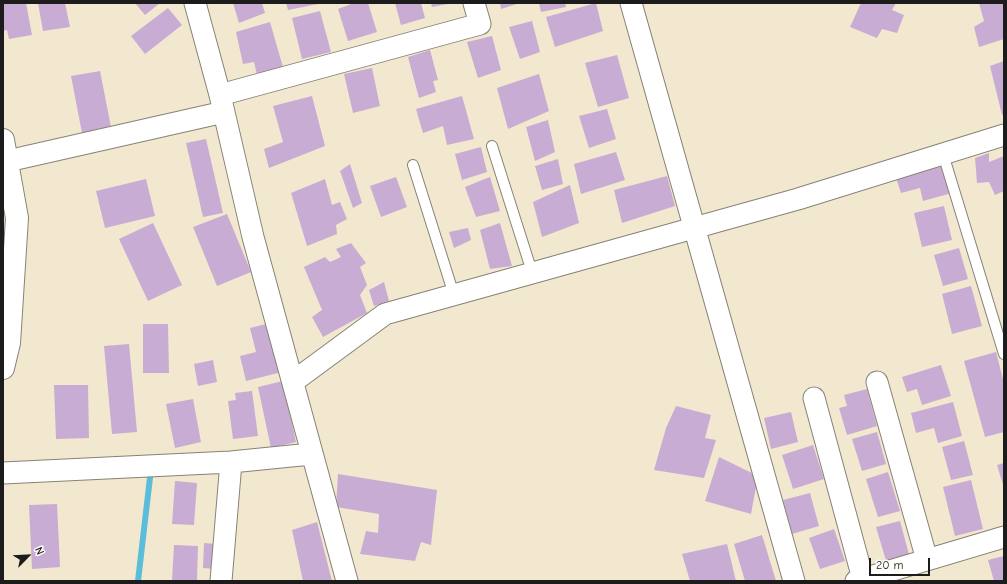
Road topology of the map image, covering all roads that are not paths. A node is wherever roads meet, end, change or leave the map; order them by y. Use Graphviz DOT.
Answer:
graph roads {
  1 [pos="195,3"];
  2 [pos="474,3"];
  3 [pos="631,3"];
  4 [pos="222,103"];
  5 [pos="1004,135"];
  6 [pos="492,146"];
  7 [pos="4,154"];
  8 [pos="943,154"];
  9 [pos="413,165"];
  10 [pos="694,228"];
  11 [pos="532,272"];
  12 [pos="454,295"];
  13 [pos="1004,354"];
  14 [pos="3,368"];
  15 [pos="294,381"];
  16 [pos="877,382"];
  17 [pos="814,398"];
  18 [pos="311,454"];
  19 [pos="231,462"];
  20 [pos="3,473"];
  21 [pos="1004,537"];
  22 [pos="927,560"];
  23 [pos="860,580"];
  24 [pos="221,581"];
  25 [pos="347,581"];
  26 [pos="794,581"];
  1 -- 4 [label="street"];
  2 -- 4 [label="street"];
  3 -- 10 [label="street"];
  4 -- 7 [label="street"];
  4 -- 15 [label="street"];
  5 -- 8 [label="street"];
  6 -- 11 [label="lane"];
  7 -- 14 [label="street"];
  8 -- 10 [label="street"];
  8 -- 13 [label="lane"];
  9 -- 12 [label="lane"];
  10 -- 11 [label="street"];
  10 -- 26 [label="street"];
  11 -- 12 [label="street"];
  12 -- 15 [label="street"];
  15 -- 18 [label="street"];
  16 -- 22 [label="street"];
  17 -- 23 [label="street"];
  18 -- 19 [label="street"];
  18 -- 25 [label="street"];
  19 -- 20 [label="street"];
  19 -- 24 [label="street"];
  21 -- 22 [label="street"];
  22 -- 23 [label="street"];
}
